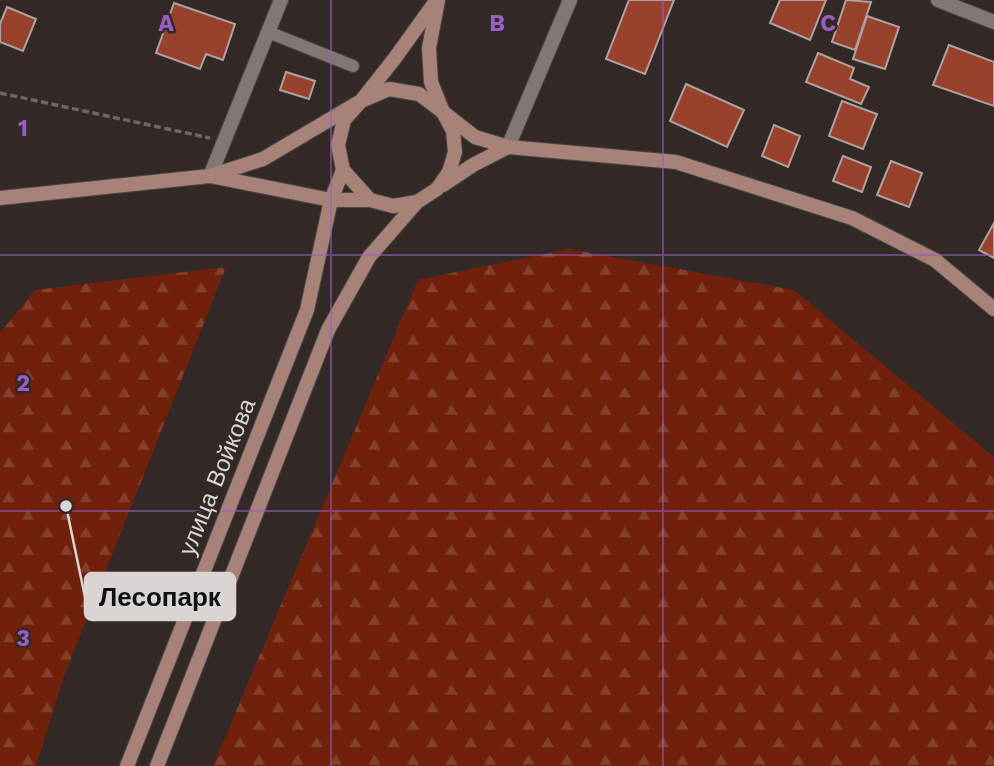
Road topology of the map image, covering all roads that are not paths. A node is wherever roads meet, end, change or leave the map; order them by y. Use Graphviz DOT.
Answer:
graph roads {
  1 [pos="281,0"];
  2 [pos="438,0"];
  3 [pos="569,0"];
  4 [pos="938,0"];
  5 [pos="994,22"];
  6 [pos="268,32"];
  7 [pos="353,66"];
  8 [pos="361,101"];
  9 [pos="443,112"];
  10 [pos="508,147"];
  11 [pos="342,170"];
  12 [pos="210,176"];
  13 [pos="437,189"];
  14 [pos="0,198"];
  15 [pos="331,200"];
  16 [pos="370,200"];
  17 [pos="417,202"];
  18 [pos="994,309"];
  19 [pos="127,766"];
  20 [pos="157,766"];
  1 -- 6 [label="street"];
  2 -- 8 [label="main road"];
  2 -- 9 [label="main road"];
  3 -- 10 [label="street"];
  4 -- 5 [label="street"];
  6 -- 7 [label="lane"];
  6 -- 12 [label="street"];
  8 -- 9 [label="main road"];
  8 -- 11 [label="main road"];
  8 -- 12 [label="main road"];
  9 -- 10 [label="main road"];
  9 -- 13 [label="main road"];
  10 -- 13 [label="main road"];
  10 -- 18 [label="main road"];
  11 -- 15 [label="main road, улица Войкова"];
  11 -- 16 [label="main road"];
  12 -- 14 [label="main road"];
  12 -- 15 [label="main road"];
  13 -- 17 [label="main road"];
  15 -- 16 [label="main road"];
  15 -- 19 [label="main road, улица Войкова"];
  16 -- 17 [label="main road"];
  17 -- 20 [label="main road, улица Войкова"];
}
